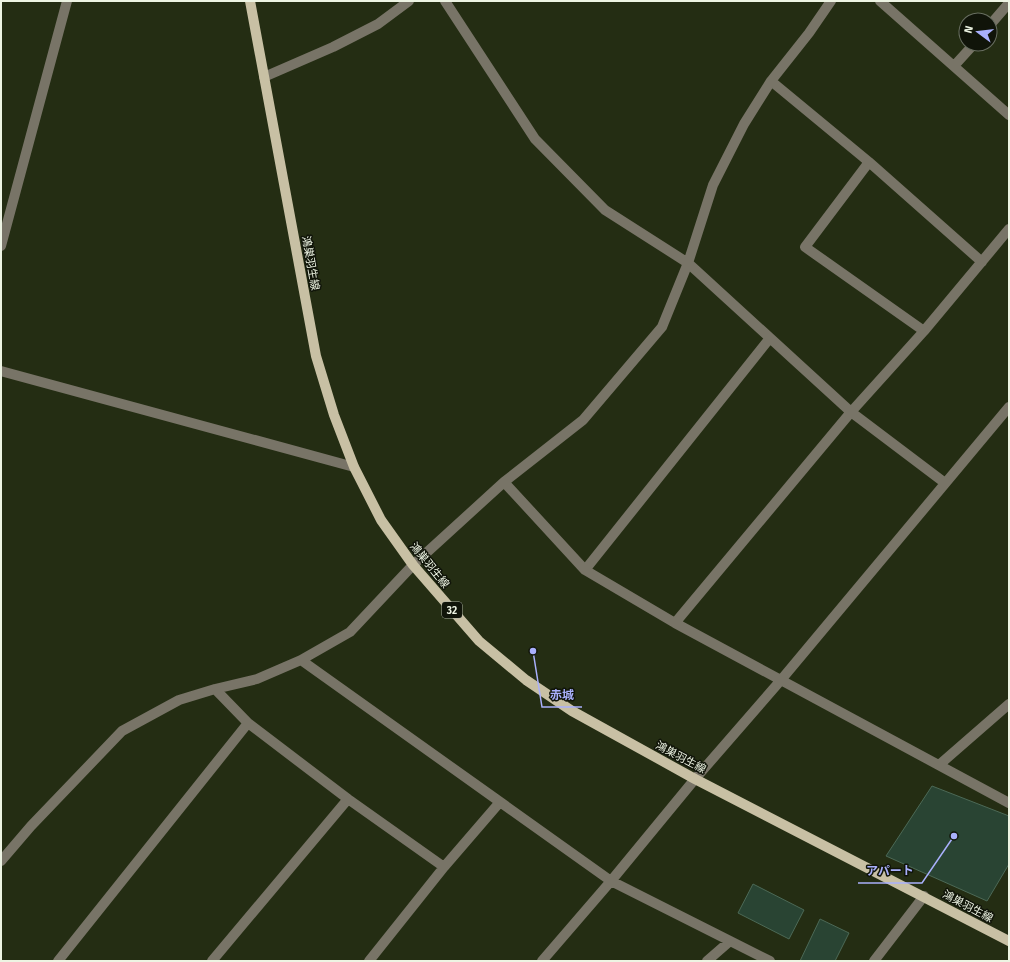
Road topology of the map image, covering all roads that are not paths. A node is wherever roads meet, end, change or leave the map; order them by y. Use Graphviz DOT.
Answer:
graph roads {
  1 [pos="67,1"];
  2 [pos="250,1"];
  3 [pos="409,1"];
  4 [pos="445,1"];
  5 [pos="831,1"];
  6 [pos="880,1"];
  7 [pos="1009,3"];
  8 [pos="998,16"];
  9 [pos="967,52"];
  10 [pos="954,66"];
  11 [pos="264,77"];
  12 [pos="770,81"];
  13 [pos="1009,115"];
  14 [pos="869,162"];
  15 [pos="1009,229"];
  16 [pos="1,246"];
  17 [pos="982,262"];
  18 [pos="688,263"];
  19 [pos="924,331"];
  20 [pos="770,338"];
  21 [pos="1,371"];
  22 [pos="1009,407"];
  23 [pos="851,412"];
  24 [pos="354,467"];
  25 [pos="504,482"];
  26 [pos="945,483"];
  27 [pos="412,565"];
  28 [pos="585,570"];
  29 [pos="676,623"];
  30 [pos="301,660"];
  31 [pos="781,680"];
  32 [pos="215,689"];
  33 [pos="1009,704"];
  34 [pos="248,723"];
  35 [pos="939,765"];
  36 [pos="695,779"];
  37 [pos="348,799"];
  38 [pos="500,802"];
  39 [pos="1009,803"];
  40 [pos="1,861"];
  41 [pos="444,867"];
  42 [pos="611,881"];
  43 [pos="924,896"];
  44 [pos="730,941"];
  45 [pos="1009,941"];
  46 [pos="58,961"];
  47 [pos="212,961"];
  48 [pos="369,961"];
  49 [pos="542,961"];
  50 [pos="707,961"];
  51 [pos="770,961"];
  52 [pos="874,961"];
  1 -- 16 [label="street"];
  2 -- 11 [label="main road, 鴻巣羽生線 / 32"];
  3 -- 11 [label="street"];
  4 -- 18 [label="street"];
  5 -- 12 [label="street"];
  6 -- 10 [label="street"];
  7 -- 8 [label="street"];
  9 -- 10 [label="street"];
  10 -- 13 [label="street"];
  11 -- 24 [label="main road, 鴻巣羽生線 / 32"];
  12 -- 14 [label="street"];
  12 -- 18 [label="street"];
  14 -- 17 [label="street"];
  14 -- 19 [label="street"];
  15 -- 17 [label="street"];
  17 -- 19 [label="street"];
  18 -- 20 [label="street"];
  18 -- 25 [label="street"];
  19 -- 23 [label="street"];
  20 -- 23 [label="street"];
  20 -- 28 [label="street"];
  21 -- 24 [label="street"];
  22 -- 26 [label="street"];
  23 -- 26 [label="street"];
  23 -- 29 [label="street"];
  24 -- 27 [label="main road, 鴻巣羽生線 / 32"];
  25 -- 27 [label="street"];
  25 -- 28 [label="street"];
  26 -- 31 [label="street"];
  27 -- 30 [label="street"];
  27 -- 36 [label="main road, 鴻巣羽生線 / 32"];
  28 -- 29 [label="street"];
  29 -- 31 [label="street"];
  30 -- 32 [label="street"];
  30 -- 38 [label="street"];
  31 -- 35 [label="street"];
  31 -- 36 [label="street"];
  32 -- 34 [label="street"];
  32 -- 40 [label="street"];
  33 -- 35 [label="street"];
  34 -- 37 [label="street"];
  34 -- 46 [label="street"];
  35 -- 39 [label="street"];
  36 -- 42 [label="street"];
  36 -- 43 [label="main road, 鴻巣羽生線 / 32"];
  37 -- 41 [label="street"];
  37 -- 47 [label="street"];
  38 -- 41 [label="street"];
  38 -- 42 [label="street"];
  41 -- 48 [label="street"];
  42 -- 44 [label="street"];
  42 -- 49 [label="street"];
  43 -- 45 [label="main road, 鴻巣羽生線 / 32"];
  43 -- 52 [label="street"];
  44 -- 50 [label="street"];
  44 -- 51 [label="street"];
}
